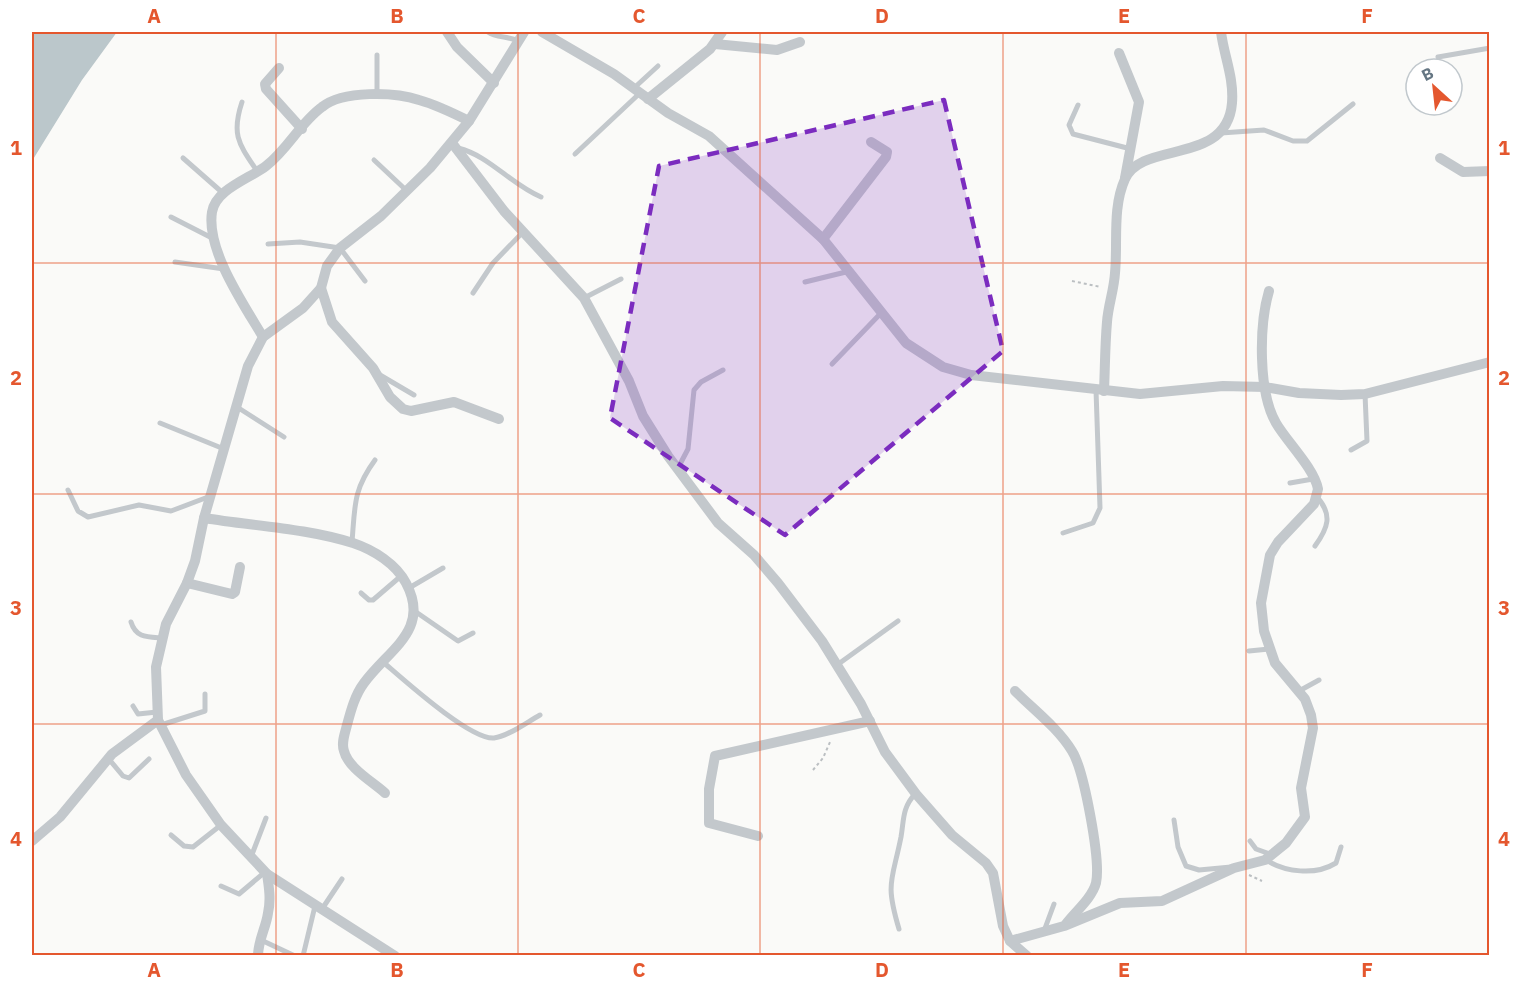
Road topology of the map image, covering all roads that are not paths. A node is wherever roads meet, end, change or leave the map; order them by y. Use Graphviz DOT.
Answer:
graph roads {
  1 [pos="447,32"];
  2 [pos="488,32"];
  3 [pos="542,32"];
  4 [pos="722,32"];
  5 [pos="1221,32"];
  6 [pos="521,36"];
  7 [pos="800,42"];
  8 [pos="715,44"];
  9 [pos="1490,48"];
  10 [pos="1119,53"];
  11 [pos="377,55"];
  12 [pos="1438,57"];
  13 [pos="658,66"];
  14 [pos="279,68"];
  15 [pos="494,83"];
  16 [pos="640,93"];
  17 [pos="376,96"];
  18 [pos="242,102"];
  19 [pos="1353,104"];
  20 [pos="1078,105"];
  21 [pos="469,121"];
  22 [pos="302,129"];
  23 [pos="1221,133"];
  24 [pos="871,142"];
  25 [pos="454,145"];
  26 [pos="1131,149"];
  27 [pos="574,154"];
  28 [pos="1440,158"];
  29 [pos="183,159"];
  30 [pos="374,160"];
  31 [pos="1490,171"];
  32 [pos="258,172"];
  33 [pos="1125,178"];
  34 [pos="407,191"];
  35 [pos="224,194"];
  36 [pos="541,197"];
  37 [pos="171,217"];
  38 [pos="523,232"];
  39 [pos="214,239"];
  40 [pos="823,239"];
  41 [pos="267,244"];
  42 [pos="340,248"];
  43 [pos="175,262"];
  44 [pos="226,269"];
  45 [pos="850,271"];
  46 [pos="621,279"];
  47 [pos="365,281"];
  48 [pos="805,282"];
  49 [pos="321,288"];
  50 [pos="1269,291"];
  51 [pos="473,293"];
  52 [pos="584,298"];
  53 [pos="882,312"];
  54 [pos="263,337"];
  55 [pos="1490,362"];
  56 [pos="832,364"];
  57 [pos="723,370"];
  58 [pos="376,372"];
  59 [pos="1265,387"];
  60 [pos="1100,390"];
  61 [pos="414,394"];
  62 [pos="1365,394"];
  63 [pos="236,406"];
  64 [pos="499,419"];
  65 [pos="160,423"];
  66 [pos="284,437"];
  67 [pos="224,449"];
  68 [pos="1351,450"];
  69 [pos="375,460"];
  70 [pos="678,470"];
  71 [pos="1313,479"];
  72 [pos="1290,483"];
  73 [pos="68,490"];
  74 [pos="210,496"];
  75 [pos="1317,497"];
  76 [pos="204,518"];
  77 [pos="1063,533"];
  78 [pos="352,542"];
  79 [pos="1315,546"];
  80 [pos="240,567"];
  81 [pos="443,568"];
  82 [pos="402,575"];
  83 [pos="187,583"];
  84 [pos="409,588"];
  85 [pos="361,592"];
  86 [pos="416,612"];
  87 [pos="898,621"];
  88 [pos="131,622"];
  89 [pos="473,633"];
  90 [pos="162,638"];
  91 [pos="1269,649"];
  92 [pos="1249,651"];
  93 [pos="382,661"];
  94 [pos="837,665"];
  95 [pos="1319,680"];
  96 [pos="1015,691"];
  97 [pos="1299,691"];
  98 [pos="205,694"];
  99 [pos="133,706"];
  100 [pos="540,715"];
  101 [pos="159,719"];
  102 [pos="870,720"];
  103 [pos="108,758"];
  104 [pos="149,759"];
  105 [pos="385,793"];
  106 [pos="916,794"];
  107 [pos="266,818"];
  108 [pos="1174,820"];
  109 [pos="221,825"];
  110 [pos="171,835"];
  111 [pos="758,836"];
  112 [pos="32,841"];
  113 [pos="1250,841"];
  114 [pos="1341,847"];
  115 [pos="251,857"];
  116 [pos="1268,857"];
  117 [pos="1234,868"];
  118 [pos="266,873"];
  119 [pos="342,879"];
  120 [pos="221,886"];
  121 [pos="1054,904"];
  122 [pos="318,908"];
  123 [pos="1064,926"];
  124 [pos="899,929"];
  125 [pos="1043,933"];
  126 [pos="260,939"];
  127 [pos="1010,941"];
  128 [pos="258,956"];
  129 [pos="295,956"];
  130 [pos="303,956"];
  131 [pos="395,956"];
  132 [pos="1027,956"];
  1 -- 15 [label="street"];
  2 -- 6 [label="lane"];
  3 -- 16 [label="street"];
  4 -- 8 [label="street"];
  5 -- 23 [label="street"];
  6 -- 15 [label="street"];
  7 -- 8 [label="street"];
  8 -- 16 [label="street"];
  9 -- 12 [label="lane"];
  10 -- 26 [label="street"];
  11 -- 17 [label="lane"];
  13 -- 16 [label="lane"];
  14 -- 22 [label="street"];
  15 -- 21 [label="street"];
  16 -- 27 [label="lane"];
  16 -- 40 [label="street"];
  17 -- 21 [label="street"];
  17 -- 22 [label="street"];
  18 -- 32 [label="lane"];
  19 -- 23 [label="lane"];
  20 -- 26 [label="lane"];
  21 -- 25 [label="street"];
  22 -- 32 [label="street"];
  23 -- 33 [label="street"];
  24 -- 40 [label="street"];
  25 -- 34 [label="street"];
  25 -- 36 [label="lane"];
  25 -- 38 [label="street"];
  26 -- 33 [label="street"];
  28 -- 31 [label="street"];
  29 -- 35 [label="lane"];
  30 -- 34 [label="lane"];
  32 -- 35 [label="street"];
  33 -- 60 [label="street"];
  34 -- 42 [label="street"];
  35 -- 39 [label="street"];
  37 -- 39 [label="lane"];
  38 -- 51 [label="lane"];
  38 -- 52 [label="street"];
  39 -- 44 [label="street"];
  40 -- 45 [label="street"];
  41 -- 42 [label="lane"];
  42 -- 47 [label="lane"];
  42 -- 49 [label="street"];
  43 -- 44 [label="lane"];
  44 -- 54 [label="street"];
  45 -- 48 [label="lane"];
  45 -- 53 [label="street"];
  46 -- 52 [label="lane"];
  49 -- 54 [label="street"];
  49 -- 58 [label="street"];
  50 -- 59 [label="street"];
  52 -- 70 [label="street"];
  53 -- 56 [label="lane"];
  53 -- 60 [label="street"];
  54 -- 63 [label="street"];
  55 -- 62 [label="street"];
  57 -- 70 [label="lane"];
  58 -- 61 [label="lane"];
  58 -- 64 [label="street"];
  59 -- 60 [label="street"];
  59 -- 62 [label="street"];
  59 -- 71 [label="street"];
  60 -- 77 [label="lane"];
  62 -- 68 [label="lane"];
  63 -- 66 [label="lane"];
  63 -- 67 [label="street"];
  65 -- 67 [label="lane"];
  67 -- 74 [label="street"];
  69 -- 78 [label="lane"];
  70 -- 94 [label="street"];
  71 -- 72 [label="lane"];
  71 -- 75 [label="street"];
  73 -- 74 [label="lane"];
  74 -- 76 [label="street"];
  75 -- 79 [label="lane"];
  75 -- 91 [label="street"];
  76 -- 78 [label="street"];
  76 -- 83 [label="street"];
  78 -- 82 [label="street"];
  80 -- 83 [label="street"];
  81 -- 84 [label="lane"];
  82 -- 84 [label="street"];
  82 -- 85 [label="lane"];
  83 -- 90 [label="street"];
  84 -- 86 [label="street"];
  86 -- 89 [label="lane"];
  86 -- 93 [label="street"];
  87 -- 94 [label="lane"];
  88 -- 90 [label="lane"];
  90 -- 101 [label="street"];
  91 -- 92 [label="lane"];
  91 -- 97 [label="street"];
  93 -- 100 [label="lane"];
  93 -- 105 [label="street"];
  94 -- 102 [label="street"];
  95 -- 97 [label="lane"];
  96 -- 123 [label="street"];
  97 -- 116 [label="street"];
  98 -- 101 [label="lane"];
  99 -- 101 [label="lane"];
  101 -- 103 [label="street"];
  101 -- 109 [label="street"];
  102 -- 106 [label="street"];
  102 -- 111 [label="street"];
  103 -- 104 [label="lane"];
  103 -- 112 [label="street"];
  106 -- 124 [label="lane"];
  106 -- 127 [label="street"];
  107 -- 115 [label="lane"];
  108 -- 117 [label="lane"];
  109 -- 110 [label="lane"];
  109 -- 115 [label="street"];
  113 -- 116 [label="lane"];
  114 -- 116 [label="lane"];
  115 -- 118 [label="street"];
  116 -- 117 [label="street"];
  117 -- 123 [label="street"];
  118 -- 120 [label="lane"];
  118 -- 122 [label="street"];
  118 -- 126 [label="street"];
  119 -- 122 [label="lane"];
  121 -- 125 [label="lane"];
  122 -- 130 [label="lane"];
  122 -- 131 [label="street"];
  123 -- 125 [label="street"];
  125 -- 127 [label="street"];
  126 -- 128 [label="street"];
  126 -- 129 [label="lane"];
  127 -- 132 [label="street"];
}
